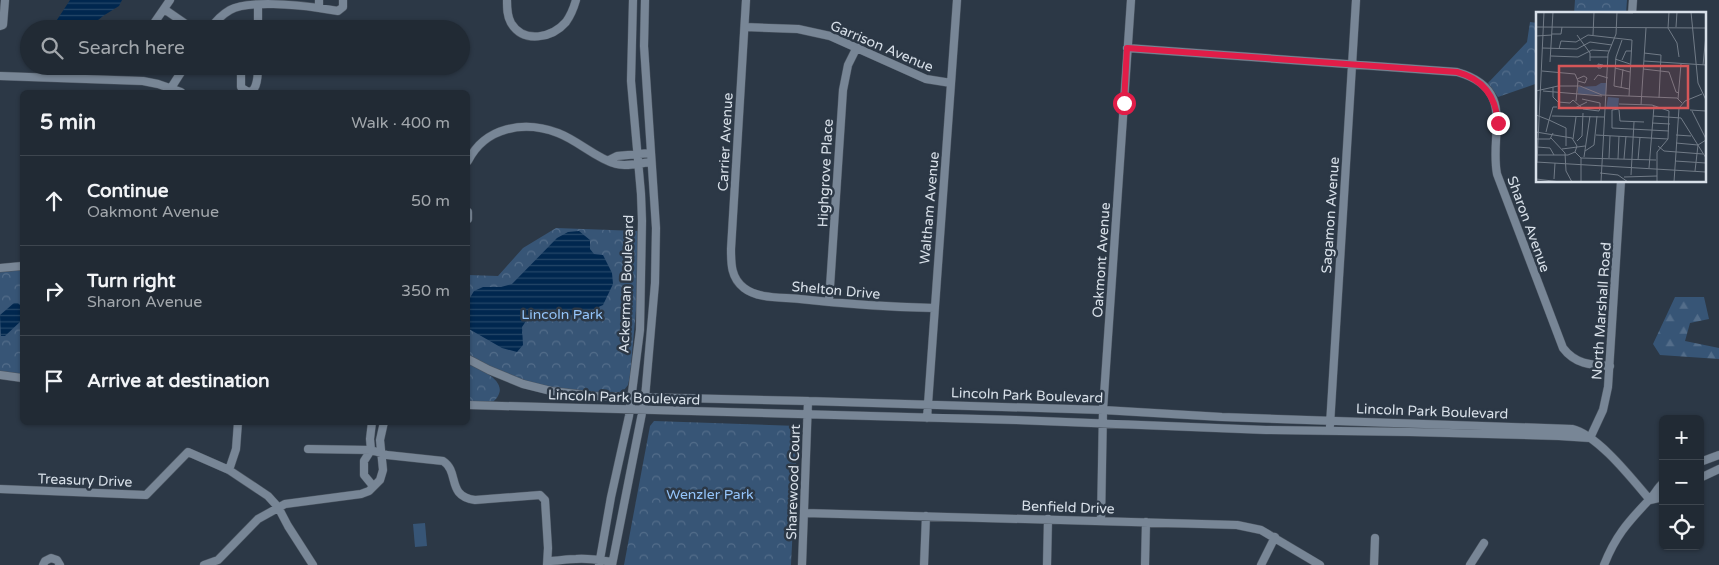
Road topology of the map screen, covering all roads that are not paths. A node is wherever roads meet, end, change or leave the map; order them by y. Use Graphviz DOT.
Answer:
graph roads {
  1 [pos="5,0"];
  2 [pos="170,0"];
  3 [pos="343,0"];
  4 [pos="507,0"];
  5 [pos="576,0"];
  6 [pos="633,0"];
  7 [pos="645,0"];
  8 [pos="746,0"];
  9 [pos="957,0"];
  10 [pos="1131,0"];
  11 [pos="1356,0"];
  12 [pos="278,3"];
  13 [pos="319,4"];
  14 [pos="258,5"];
  15 [pos="164,9"];
  16 [pos="158,20"];
  17 [pos="180,20"];
  18 [pos="218,20"];
  19 [pos="258,20"];
  20 [pos="0,26"];
  21 [pos="744,27"];
  22 [pos="856,47"];
  23 [pos="1127,48"];
  24 [pos="1352,64"];
  25 [pos="179,75"];
  26 [pos="241,75"];
  27 [pos="258,75"];
  28 [pos="0,76"];
  29 [pos="951,83"];
  30 [pos="171,88"];
  31 [pos="176,90"];
  32 [pos="244,90"];
  33 [pos="252,90"];
  34 [pos="650,153"];
  35 [pos="637,154"];
  36 [pos="470,158"];
  37 [pos="609,160"];
  38 [pos="651,162"];
  39 [pos="638,163"];
  40 [pos="1621,182"];
  41 [pos="20,266"];
  42 [pos="0,268"];
  43 [pos="739,283"];
  44 [pos="829,302"];
  45 [pos="934,308"];
  46 [pos="470,360"];
  47 [pos="1610,366"];
  48 [pos="0,375"];
  49 [pos="20,378"];
  50 [pos="631,397"];
  51 [pos="645,398"];
  52 [pos="808,400"];
  53 [pos="927,404"];
  54 [pos="470,405"];
  55 [pos="630,409"];
  56 [pos="642,410"];
  57 [pos="1103,410"];
  58 [pos="808,415"];
  59 [pos="927,418"];
  60 [pos="1330,421"];
  61 [pos="1102,423"];
  62 [pos="238,425"];
  63 [pos="372,425"];
  64 [pos="383,425"];
  65 [pos="1330,431"];
  66 [pos="1590,438"];
  67 [pos="308,449"];
  68 [pos="371,450"];
  69 [pos="380,453"];
  70 [pos="1719,455"];
  71 [pos="1704,461"];
  72 [pos="1719,469"];
  73 [pos="229,470"];
  74 [pos="1704,476"];
  75 [pos="373,486"];
  76 [pos="1659,488"];
  77 [pos="0,489"];
  78 [pos="1659,497"];
  79 [pos="1650,500"];
  80 [pos="278,507"];
  81 [pos="805,513"];
  82 [pos="926,516"];
  83 [pos="1048,519"];
  84 [pos="1101,521"];
  85 [pos="1146,522"];
  86 [pos="1275,537"];
  87 [pos="1375,538"];
  88 [pos="1484,542"];
  89 [pos="561,562"];
  90 [pos="548,563"];
  91 [pos="599,563"];
  92 [pos="612,564"];
  93 [pos="43,565"];
  94 [pos="60,565"];
  95 [pos="204,565"];
  96 [pos="312,565"];
  97 [pos="570,565"];
  98 [pos="802,565"];
  99 [pos="924,565"];
  100 [pos="1047,565"];
  101 [pos="1145,565"];
  102 [pos="1261,565"];
  103 [pos="1320,565"];
  104 [pos="1374,565"];
  105 [pos="1470,565"];
  106 [pos="1604,565"];
  1 -- 20 [label="street"];
  2 -- 15 [label="street"];
  3 -- 13 [label="street"];
  4 -- 5 [label="street"];
  6 -- 35 [label="street, Ackerman Boulevard"];
  7 -- 34 [label="street, Ackerman Boulevard"];
  8 -- 21 [label="street, Carrier Avenue"];
  9 -- 29 [label="street, Waltham Avenue"];
  10 -- 23 [label="street, Oakmont Avenue"];
  11 -- 24 [label="street, Sagamon Avenue"];
  12 -- 13 [label="street"];
  12 -- 14 [label="street"];
  14 -- 18 [label="street"];
  14 -- 19 [label="street"];
  15 -- 16 [label="street"];
  15 -- 17 [label="street"];
  21 -- 22 [label="street, Garrison Avenue"];
  21 -- 43 [label="street, Carrier Avenue"];
  22 -- 29 [label="street, Garrison Avenue"];
  22 -- 44 [label="street, Highgrove Place"];
  23 -- 24 [label="street, Sharon Avenue"];
  23 -- 57 [label="street, Oakmont Avenue"];
  24 -- 47 [label="street, Sharon Avenue"];
  24 -- 60 [label="street, Sagamon Avenue"];
  25 -- 30 [label="street"];
  26 -- 32 [label="street"];
  27 -- 33 [label="street"];
  28 -- 30 [label="street"];
  29 -- 45 [label="street, Waltham Avenue"];
  30 -- 31 [label="street"];
  34 -- 35 [label="street"];
  34 -- 38 [label="street, Ackerman Boulevard"];
  35 -- 37 [label="street"];
  35 -- 39 [label="street, Ackerman Boulevard"];
  36 -- 37 [label="street"];
  37 -- 39 [label="street"];
  38 -- 39 [label="street"];
  38 -- 51 [label="street, Ackerman Boulevard"];
  39 -- 50 [label="street, Ackerman Boulevard"];
  40 -- 47 [label="street, North Marshall Road"];
  41 -- 42 [label="street"];
  43 -- 44 [label="street, Shelton Drive"];
  44 -- 45 [label="street, Shelton Drive"];
  45 -- 53 [label="street, Waltham Avenue"];
  46 -- 50 [label="street, Lincoln Park Boulevard"];
  47 -- 66 [label="street, North Marshall Road"];
  48 -- 49 [label="street"];
  50 -- 51 [label="street, Lincoln Park Boulevard"];
  50 -- 55 [label="street, Ackerman Boulevard"];
  51 -- 52 [label="street, Lincoln Park Boulevard"];
  51 -- 56 [label="street, Ackerman Boulevard"];
  52 -- 53 [label="street, Lincoln Park Boulevard"];
  52 -- 58 [label="street, Sharewood Court"];
  53 -- 57 [label="street, Lincoln Park Boulevard"];
  53 -- 59 [label="street, Waltham Avenue"];
  54 -- 55 [label="street, Lincoln Park Boulevard"];
  55 -- 56 [label="street, Lincoln Park Boulevard"];
  55 -- 91 [label="street, Ackerman Boulevard"];
  56 -- 58 [label="street, Lincoln Park Boulevard"];
  56 -- 92 [label="street, Ackerman Boulevard"];
  57 -- 60 [label="street, Lincoln Park Boulevard"];
  57 -- 61 [label="street, Oakmont Avenue"];
  58 -- 59 [label="street, Lincoln Park Boulevard"];
  58 -- 81 [label="street, Sharewood Court"];
  59 -- 61 [label="street, Lincoln Park Boulevard"];
  60 -- 65 [label="street, Sagamon Avenue"];
  60 -- 66 [label="street, Lincoln Park Boulevard"];
  61 -- 65 [label="street, Lincoln Park Boulevard"];
  61 -- 84 [label="street, Oakmont Avenue"];
  62 -- 73 [label="street"];
  63 -- 68 [label="street"];
  64 -- 69 [label="street"];
  65 -- 66 [label="street, Lincoln Park Boulevard"];
  66 -- 79 [label="street, Lincoln Park Boulevard"];
  67 -- 68 [label="street"];
  68 -- 69 [label="street"];
  68 -- 75 [label="street"];
  69 -- 75 [label="street"];
  69 -- 90 [label="street"];
  70 -- 71 [label="street"];
  72 -- 74 [label="street"];
  73 -- 77 [label="street, Treasury Drive"];
  73 -- 80 [label="street, Treasury Drive"];
  75 -- 80 [label="street"];
  76 -- 79 [label="street"];
  78 -- 79 [label="street"];
  79 -- 106 [label="street"];
  80 -- 95 [label="street"];
  80 -- 96 [label="street, Treasury Drive"];
  81 -- 82 [label="street, Benfield Drive"];
  81 -- 98 [label="street, Sharewood Court"];
  82 -- 83 [label="street, Benfield Drive"];
  82 -- 99 [label="street"];
  83 -- 84 [label="street, Benfield Drive"];
  83 -- 100 [label="street"];
  84 -- 85 [label="street, Benfield Drive"];
  85 -- 86 [label="street, Benfield Drive"];
  85 -- 101 [label="street"];
  86 -- 102 [label="street"];
  86 -- 103 [label="street, Benfield Drive"];
  87 -- 104 [label="street"];
  88 -- 105 [label="street"];
  89 -- 90 [label="street"];
  89 -- 91 [label="street"];
  89 -- 97 [label="street"];
  91 -- 92 [label="street"];
  93 -- 94 [label="street"];
}
